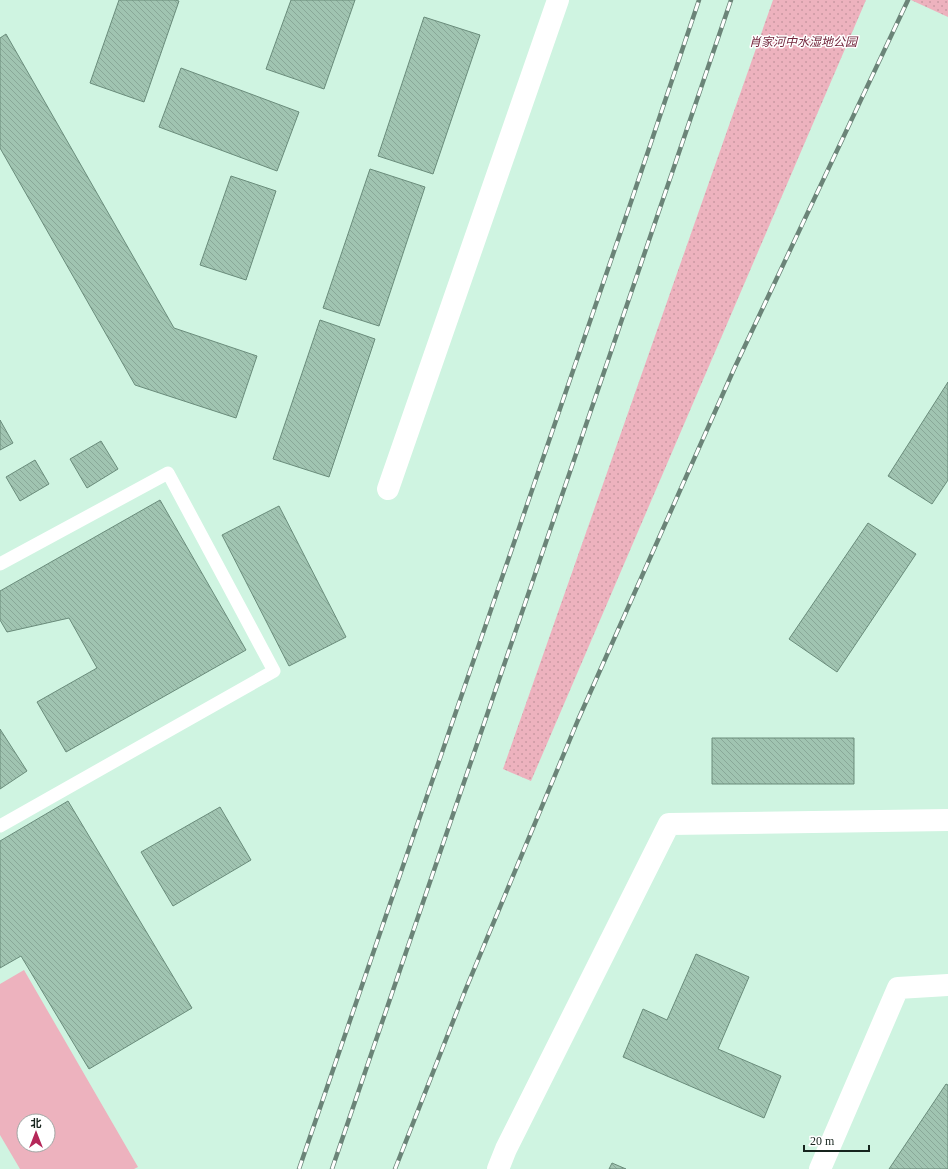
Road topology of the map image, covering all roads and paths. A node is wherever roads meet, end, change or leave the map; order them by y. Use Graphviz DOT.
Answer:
graph roads {
  1 [pos="558,0"];
  2 [pos="388,489"];
  3 [pos="0,564"];
  4 [pos="948,820"];
  5 [pos="0,826"];
  6 [pos="948,985"];
  7 [pos="498,1169"];
  8 [pos="820,1169"];
  1 -- 2 [label="street"];
  3 -- 5 [label="lane"];
  4 -- 7 [label="street"];
  6 -- 8 [label="street"];
}
